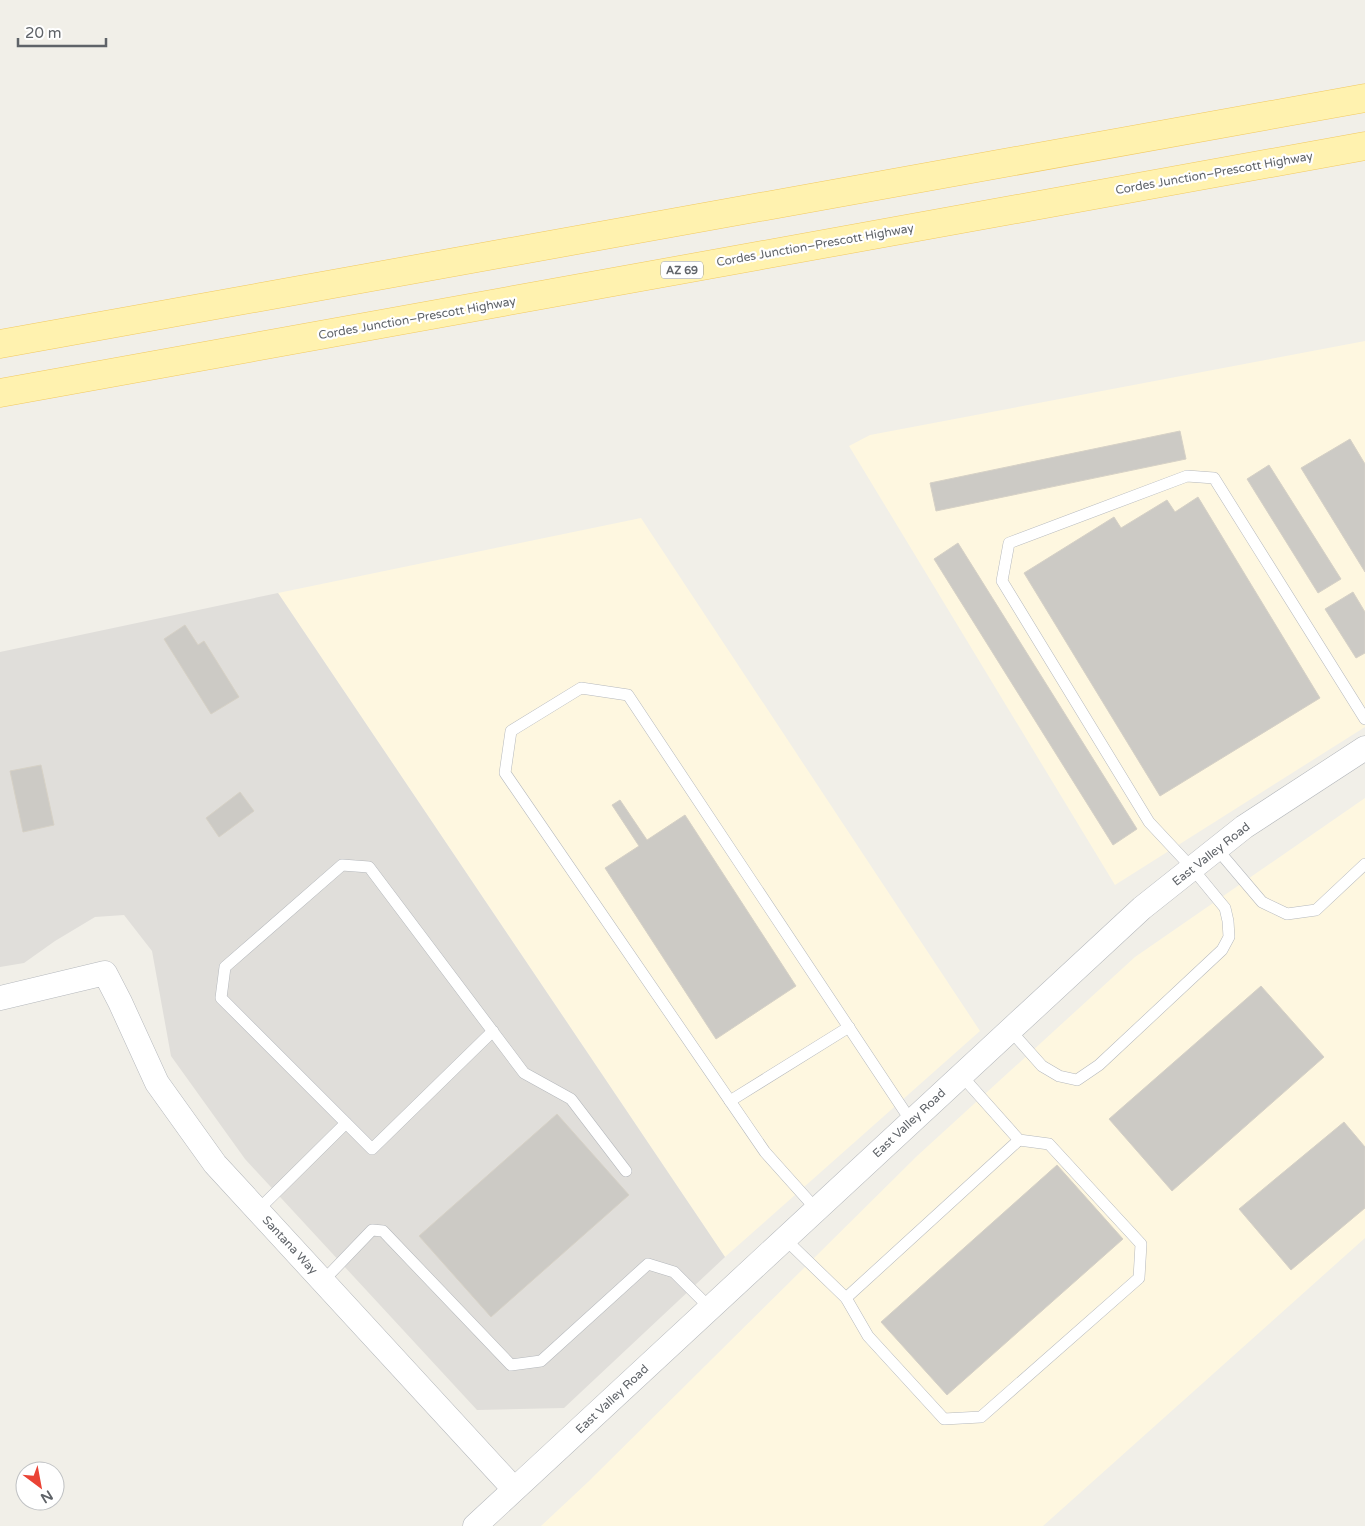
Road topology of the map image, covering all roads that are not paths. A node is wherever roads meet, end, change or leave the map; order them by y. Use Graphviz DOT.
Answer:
graph roads {
  1 [pos="1365,98"];
  2 [pos="1365,146"];
  3 [pos="0,344"];
  4 [pos="0,393"];
  5 [pos="1365,719"];
  6 [pos="1365,748"];
  7 [pos="1217,849"];
  8 [pos="1365,864"];
  9 [pos="1192,868"];
  10 [pos="0,998"];
  11 [pos="849,1027"];
  12 [pos="1010,1030"];
  13 [pos="493,1031"];
  14 [pos="961,1076"];
  15 [pos="730,1101"];
  16 [pos="911,1121"];
  17 [pos="346,1123"];
  18 [pos="1020,1140"];
  19 [pos="626,1171"];
  20 [pos="258,1210"];
  21 [pos="816,1210"];
  22 [pos="785,1239"];
  23 [pos="323,1281"];
  24 [pos="846,1298"];
  25 [pos="710,1308"];
  26 [pos="514,1489"];
  27 [pos="475,1526"];
  1 -- 3 [label="main road"];
  2 -- 4 [label="main road, Cordes Junction–Prescott Highway / AZ 69"];
  5 -- 9 [label="lane"];
  6 -- 7 [label="street, East Valley Road"];
  7 -- 8 [label="lane"];
  7 -- 9 [label="street, East Valley Road"];
  9 -- 12 [label="street, East Valley Road"];
  9 -- 12 [label="lane"];
  10 -- 20 [label="street, Santana Way"];
  11 -- 15 [label="lane"];
  11 -- 15 [label="lane"];
  11 -- 16 [label="lane"];
  12 -- 14 [label="street, East Valley Road"];
  13 -- 17 [label="lane"];
  13 -- 17 [label="lane"];
  13 -- 19 [label="lane"];
  14 -- 16 [label="street, East Valley Road"];
  14 -- 18 [label="lane"];
  15 -- 21 [label="lane"];
  16 -- 21 [label="street, East Valley Road"];
  17 -- 20 [label="lane"];
  18 -- 24 [label="lane"];
  18 -- 24 [label="lane"];
  20 -- 23 [label="street, Santana Way"];
  21 -- 22 [label="street, East Valley Road"];
  22 -- 24 [label="lane"];
  22 -- 25 [label="street, East Valley Road"];
  23 -- 25 [label="lane"];
  23 -- 26 [label="street, Santana Way"];
  25 -- 26 [label="street, East Valley Road"];
  26 -- 27 [label="street, East Valley Road"];
}
